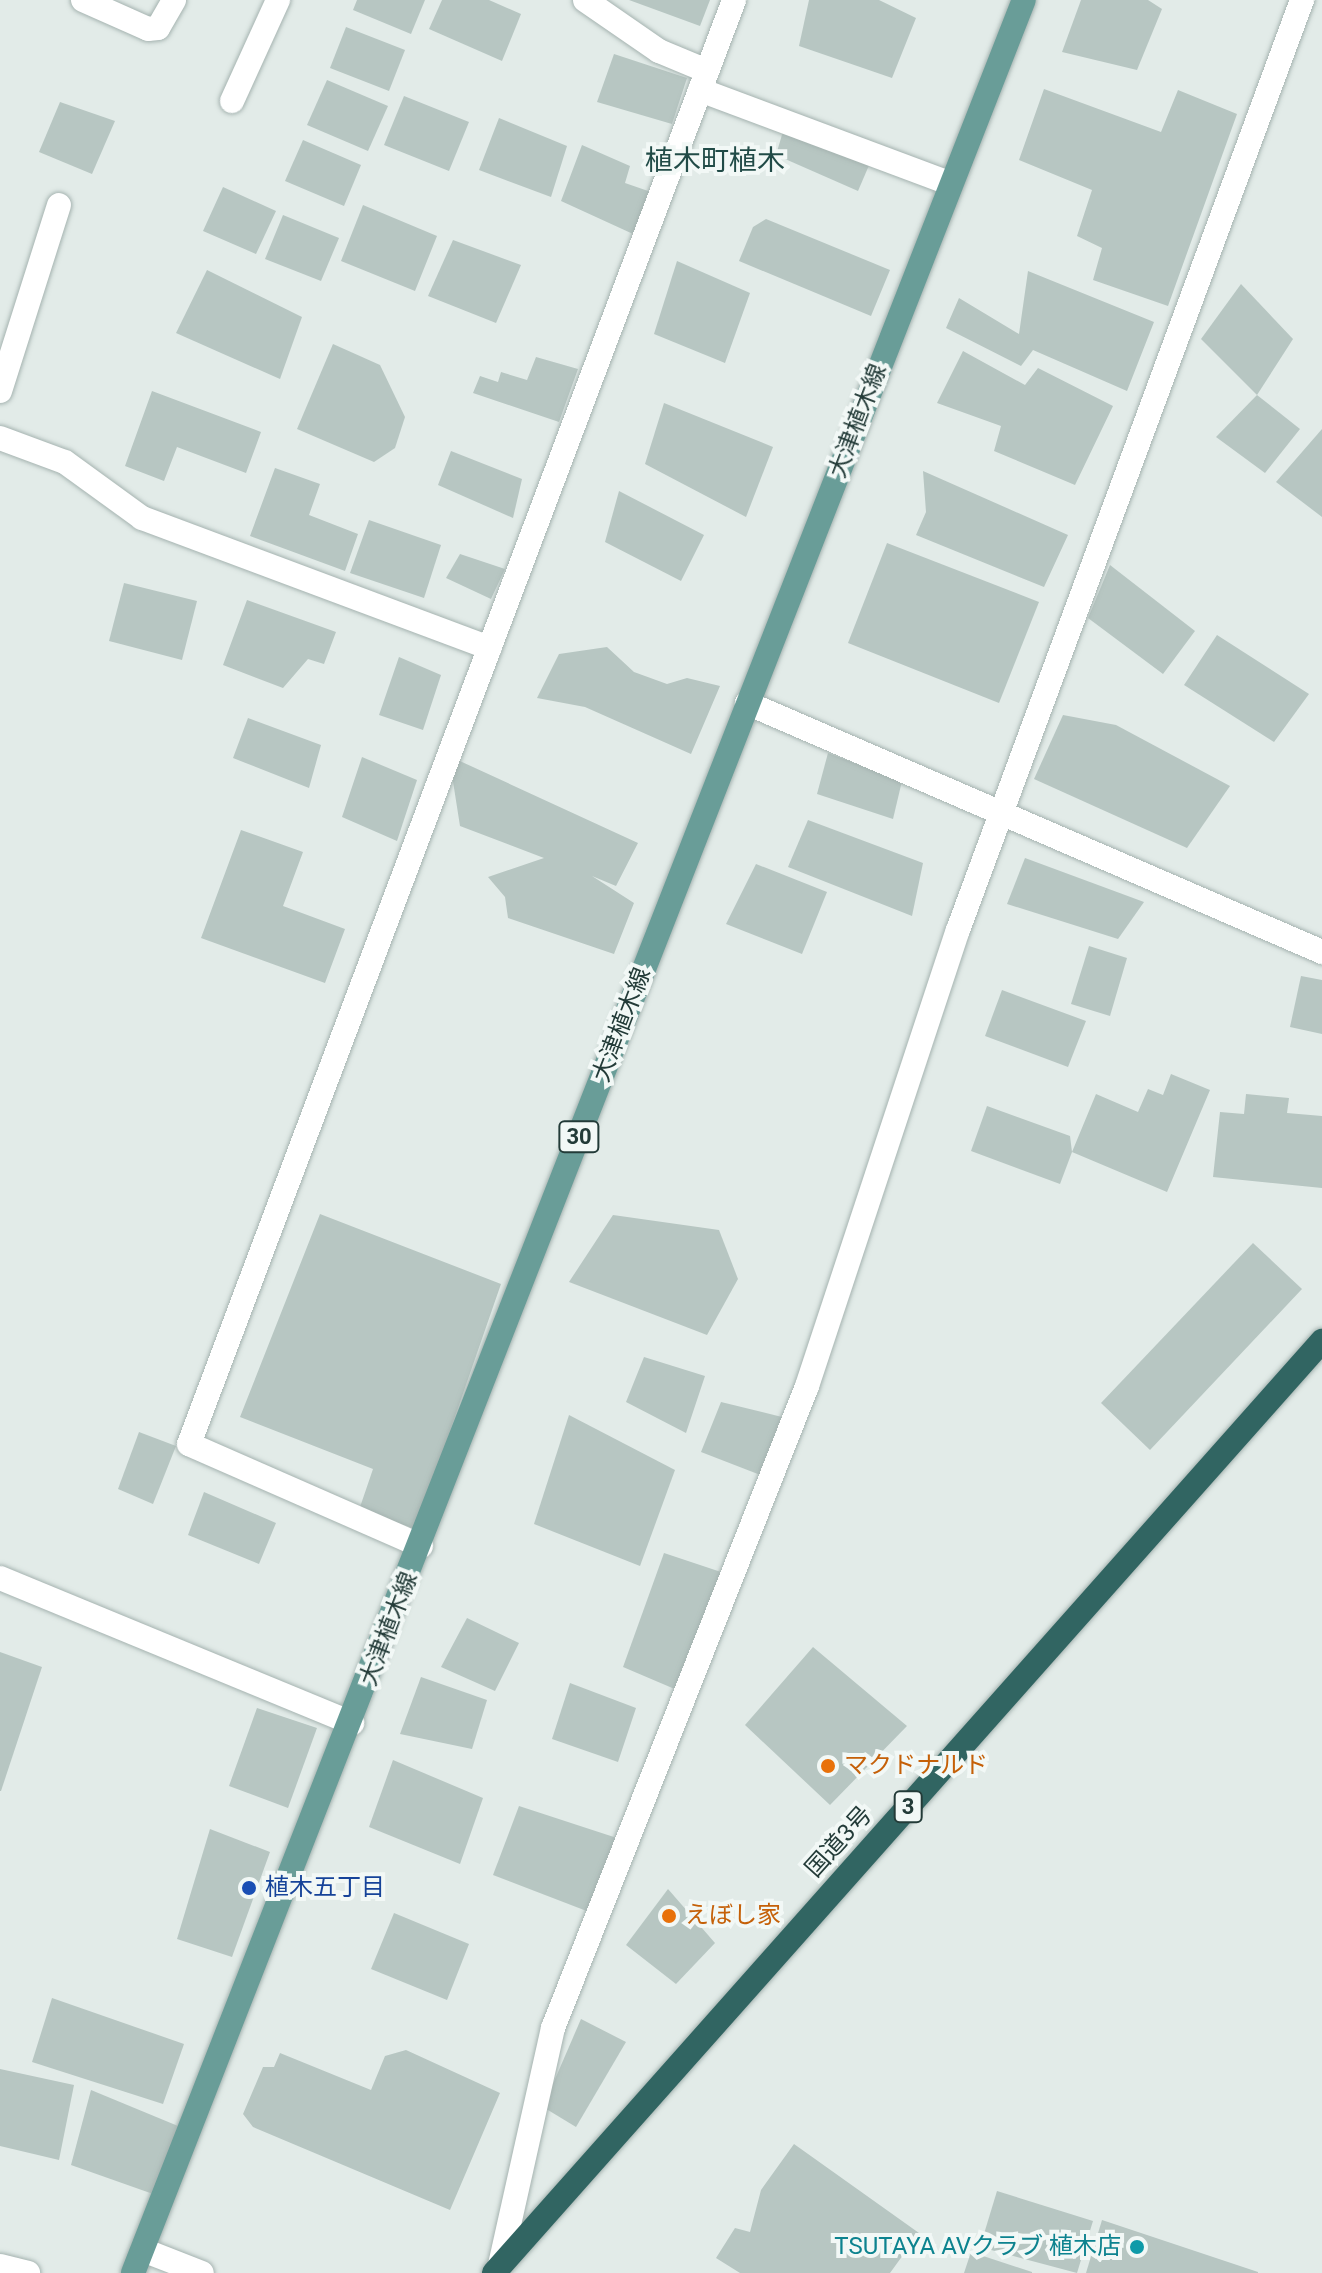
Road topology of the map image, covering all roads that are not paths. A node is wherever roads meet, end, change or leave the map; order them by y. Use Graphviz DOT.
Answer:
graph roads {
  1 [pos="83,0"];
  2 [pos="174,0"];
  3 [pos="278,0"];
  4 [pos="585,0"];
  5 [pos="734,0"];
  6 [pos="1024,0"];
  7 [pos="1302,0"];
  8 [pos="704,81"];
  9 [pos="232,101"];
  10 [pos="951,184"];
  11 [pos="59,205"];
  12 [pos="0,391"];
  13 [pos="0,438"];
  14 [pos="490,648"];
  15 [pos="747,703"];
  16 [pos="1000,816"];
  17 [pos="1322,952"];
  18 [pos="1322,1341"];
  19 [pos="421,1546"];
  20 [pos="0,1578"];
  21 [pos="352,1723"];
  22 [pos="143,2250"];
  23 [pos="0,2266"];
  24 [pos="497,2269"];
  25 [pos="28,2273"];
  26 [pos="133,2273"];
  27 [pos="202,2273"];
  1 -- 2 [label="street"];
  3 -- 9 [label="street"];
  4 -- 8 [label="street"];
  5 -- 8 [label="street"];
  6 -- 10 [label="main road, 大津植木線 / 30"];
  7 -- 16 [label="street"];
  8 -- 10 [label="street"];
  8 -- 14 [label="street"];
  10 -- 15 [label="main road, 大津植木線 / 30"];
  11 -- 12 [label="street"];
  13 -- 14 [label="street"];
  14 -- 19 [label="street"];
  15 -- 16 [label="street"];
  15 -- 19 [label="main road, 大津植木線 / 30"];
  16 -- 17 [label="street"];
  16 -- 24 [label="street"];
  18 -- 24 [label="highway, 国道3号 / 3"];
  19 -- 21 [label="main road, 大津植木線 / 30"];
  20 -- 21 [label="street"];
  21 -- 22 [label="main road, 大津植木線 / 30"];
  22 -- 26 [label="main road, 大津植木線 / 30"];
  22 -- 27 [label="street"];
  23 -- 25 [label="street"];
}
